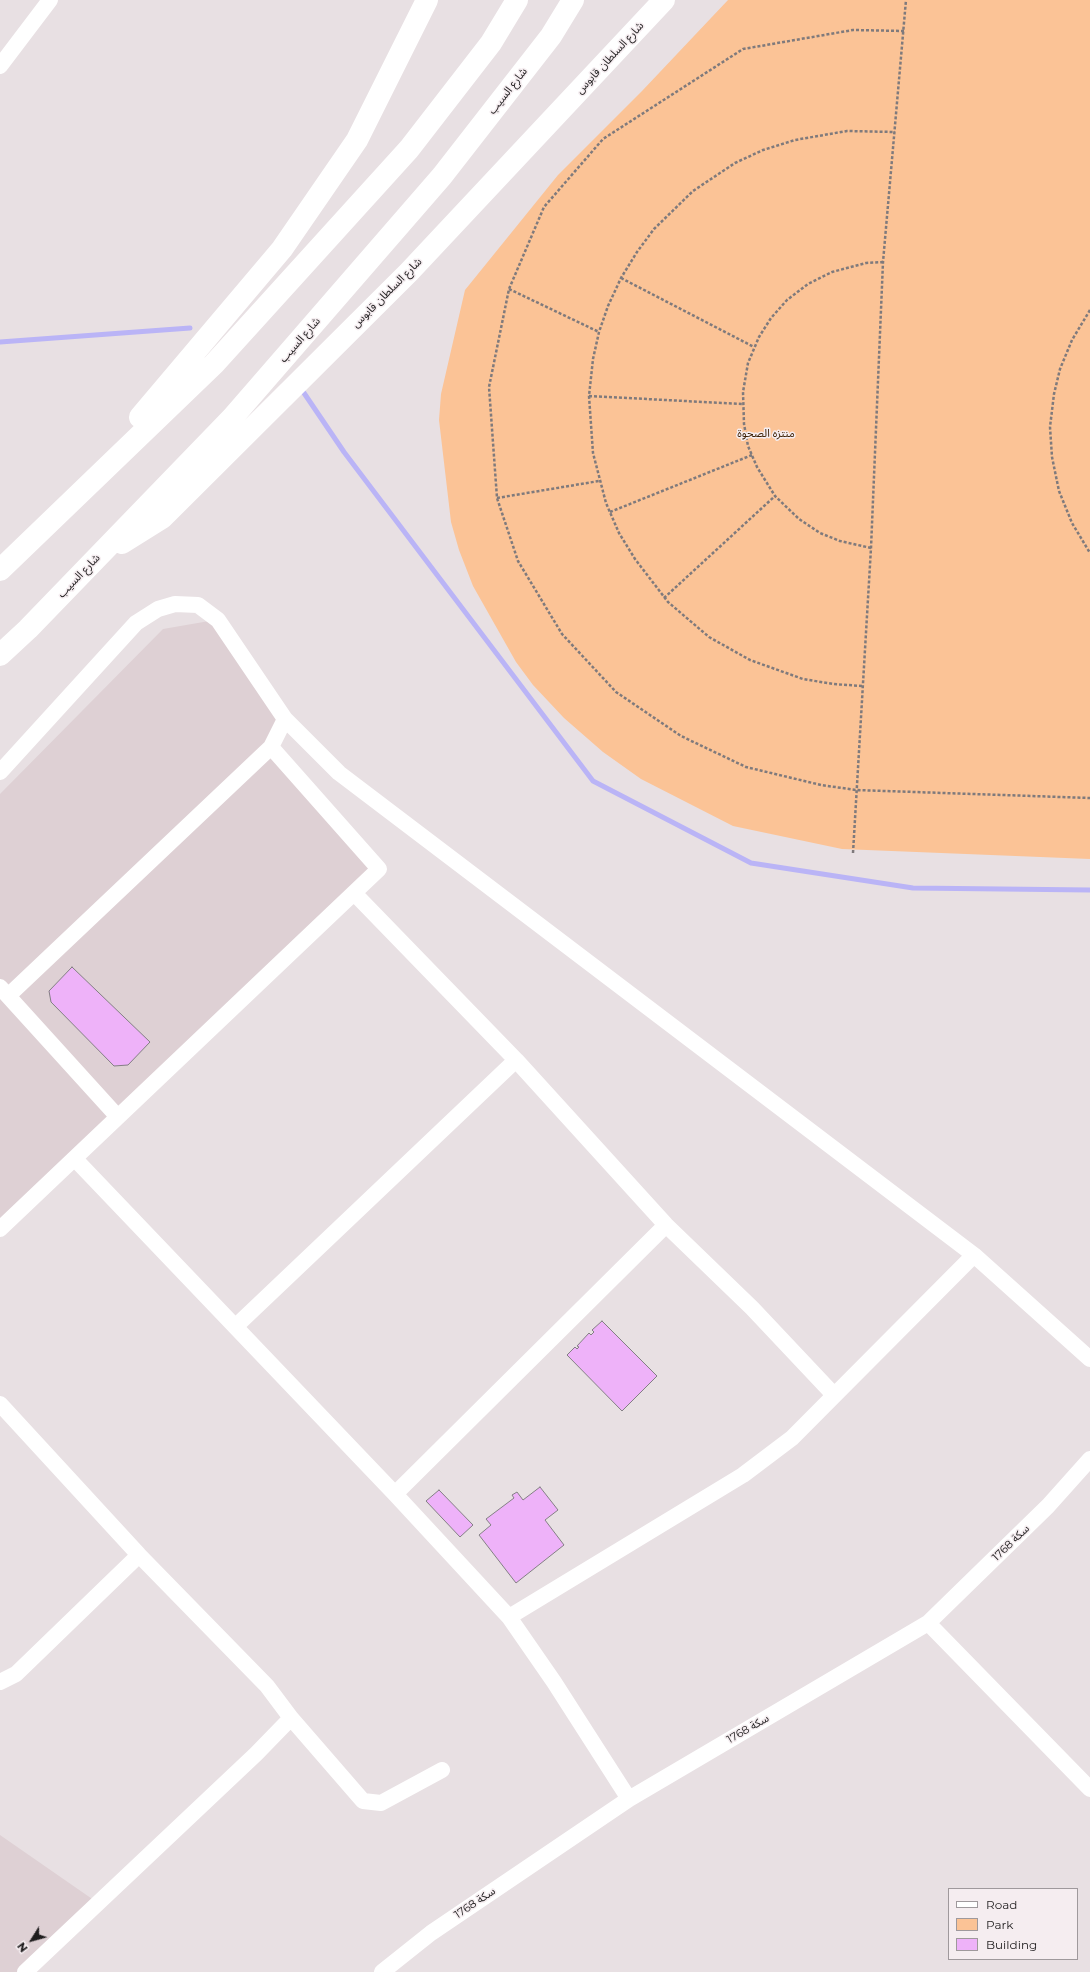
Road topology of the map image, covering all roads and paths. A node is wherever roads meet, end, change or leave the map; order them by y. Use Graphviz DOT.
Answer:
graph roads {
  1 [pos="50,0"];
  2 [pos="427,0"];
  3 [pos="517,0"];
  4 [pos="573,0"];
  5 [pos="664,0"];
  6 [pos="906,0"];
  7 [pos="904,31"];
  8 [pos="0,66"];
  9 [pos="895,132"];
  10 [pos="883,262"];
  11 [pos="621,278"];
  12 [pos="509,289"];
  13 [pos="1090,310"];
  14 [pos="599,332"];
  15 [pos="754,347"];
  16 [pos="589,396"];
  17 [pos="742,404"];
  18 [pos="752,455"];
  19 [pos="599,481"];
  20 [pos="87,485"];
  21 [pos="775,496"];
  22 [pos="497,498"];
  23 [pos="610,512"];
  24 [pos="871,548"];
  25 [pos="1090,553"];
  26 [pos="91,564"];
  27 [pos="0,570"];
  28 [pos="664,598"];
  29 [pos="28,629"];
  30 [pos="0,655"];
  31 [pos="0,663"];
  32 [pos="862,686"];
  33 [pos="285,719"];
  34 [pos="271,747"];
  35 [pos="0,772"];
  36 [pos="856,790"];
  37 [pos="1090,798"];
  38 [pos="853,854"];
  39 [pos="354,893"];
  40 [pos="4,991"];
  41 [pos="516,1060"];
  42 [pos="117,1116"];
  43 [pos="75,1159"];
  44 [pos="666,1225"];
  45 [pos="0,1229"];
  46 [pos="974,1255"];
  47 [pos="236,1326"];
  48 [pos="1090,1359"];
  49 [pos="834,1395"];
  50 [pos="0,1404"];
  51 [pos="1090,1459"];
  52 [pos="395,1494"];
  53 [pos="139,1555"];
  54 [pos="509,1617"];
  55 [pos="928,1624"];
  56 [pos="0,1682"];
  57 [pos="291,1718"];
  58 [pos="442,1770"];
  59 [pos="1090,1788"];
  60 [pos="630,1799"];
  61 [pos="25,1972"];
  62 [pos="382,1972"];
  1 -- 8 [label="street"];
  2 -- 20 [label="highway"];
  3 -- 20 [label="highway"];
  4 -- 26 [label="highway, شارع السيب"];
  5 -- 26 [label="highway, شارع السلطان قابوس"];
  6 -- 7 [label="path"];
  7 -- 9 [label="path"];
  7 -- 12 [label="path"];
  9 -- 10 [label="path"];
  9 -- 11 [label="path"];
  10 -- 15 [label="path"];
  10 -- 24 [label="path"];
  11 -- 14 [label="path"];
  11 -- 15 [label="path"];
  12 -- 14 [label="path"];
  12 -- 22 [label="path"];
  13 -- 25 [label="path"];
  14 -- 16 [label="path"];
  15 -- 17 [label="path"];
  16 -- 17 [label="path"];
  16 -- 19 [label="path"];
  17 -- 18 [label="path"];
  18 -- 21 [label="path"];
  18 -- 23 [label="path"];
  19 -- 22 [label="path"];
  19 -- 23 [label="path"];
  20 -- 27 [label="highway"];
  21 -- 24 [label="path"];
  21 -- 28 [label="path"];
  22 -- 36 [label="path"];
  23 -- 28 [label="path"];
  24 -- 32 [label="path"];
  26 -- 29 [label="highway, شارع السيب"];
  28 -- 32 [label="path"];
  29 -- 30 [label="highway, شارع السيب"];
  29 -- 31 [label="highway"];
  32 -- 36 [label="path"];
  33 -- 34 [label="street"];
  33 -- 35 [label="street"];
  33 -- 46 [label="street"];
  34 -- 39 [label="street"];
  34 -- 40 [label="street"];
  36 -- 37 [label="path"];
  36 -- 38 [label="path"];
  39 -- 41 [label="street"];
  39 -- 42 [label="street"];
  40 -- 42 [label="street"];
  41 -- 44 [label="street"];
  41 -- 47 [label="street"];
  42 -- 43 [label="street"];
  43 -- 45 [label="street"];
  43 -- 47 [label="street"];
  44 -- 49 [label="street"];
  44 -- 52 [label="street"];
  46 -- 48 [label="street"];
  46 -- 49 [label="street"];
  47 -- 52 [label="street"];
  49 -- 54 [label="street"];
  50 -- 53 [label="street"];
  51 -- 55 [label="street, سكة 1768"];
  52 -- 54 [label="street"];
  53 -- 56 [label="street"];
  53 -- 57 [label="street"];
  54 -- 60 [label="street"];
  55 -- 59 [label="street"];
  55 -- 60 [label="street, سكة 1768"];
  57 -- 58 [label="street"];
  57 -- 61 [label="street"];
  60 -- 62 [label="street, سكة 1768"];
}
